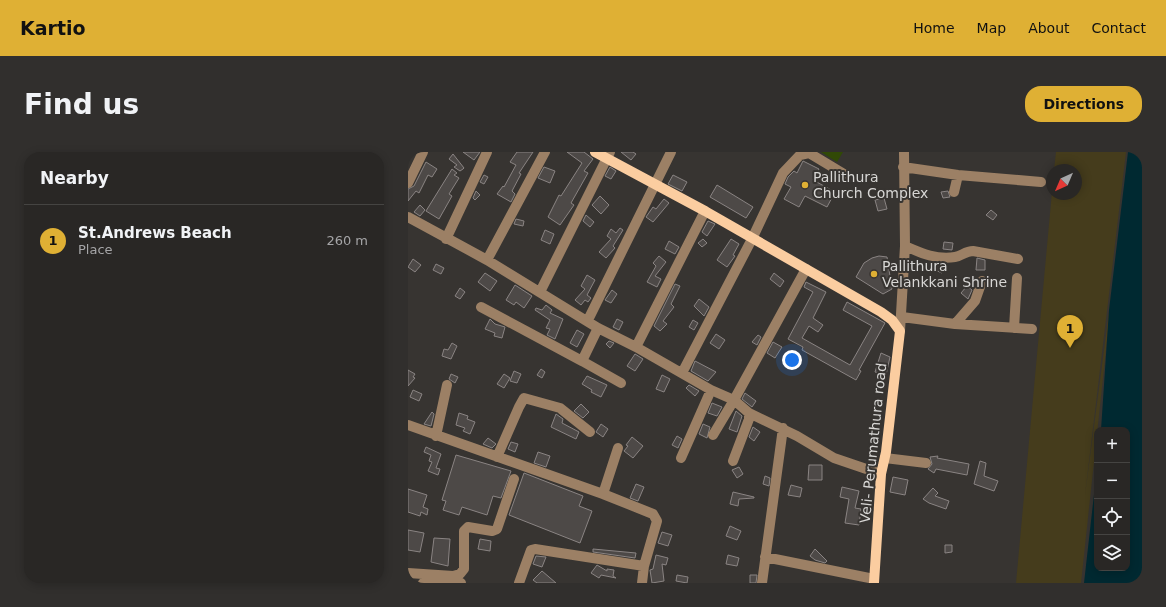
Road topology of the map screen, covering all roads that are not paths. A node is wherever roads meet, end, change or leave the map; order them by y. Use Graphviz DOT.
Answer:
graph roads {
  1 [pos="423,152"];
  2 [pos="487,152"];
  3 [pos="545,152"];
  4 [pos="595,152"];
  5 [pos="671,152"];
  6 [pos="903,152"];
  7 [pos="608,155"];
  8 [pos="903,166"];
  9 [pos="844,174"];
  10 [pos="958,175"];
  11 [pos="1041,182"];
  12 [pos="408,183"];
  13 [pos="654,184"];
  14 [pos="954,192"];
  15 [pos="705,211"];
  16 [pos="408,217"];
  17 [pos="446,239"];
  18 [pos="752,239"];
  19 [pos="904,246"];
  20 [pos="1018,259"];
  21 [pos="487,260"];
  22 [pos="806,269"];
  23 [pos="1017,278"];
  24 [pos="982,281"];
  25 [pos="540,292"];
  26 [pos="481,307"];
  27 [pos="902,317"];
  28 [pos="588,320"];
  29 [pos="955,324"];
  30 [pos="598,328"];
  31 [pos="1014,328"];
  32 [pos="1032,329"];
  33 [pos="900,331"];
  34 [pos="636,346"];
  35 [pos="582,361"];
  36 [pos="682,373"];
  37 [pos="622,383"];
  38 [pos="447,385"];
  39 [pos="711,390"];
  40 [pos="734,400"];
  41 [pos="749,413"];
  42 [pos="408,426"];
  43 [pos="783,428"];
  44 [pos="590,432"];
  45 [pos="713,435"];
  46 [pos="436,436"];
  47 [pos="618,448"];
  48 [pos="497,457"];
  49 [pos="680,458"];
  50 [pos="885,458"];
  51 [pos="733,461"];
  52 [pos="926,463"];
  53 [pos="881,474"];
  54 [pos="514,479"];
  55 [pos="603,494"];
  56 [pos="765,557"];
  57 [pos="644,566"];
  58 [pos="408,573"];
  59 [pos="460,580"];
  60 [pos="874,581"];
  61 [pos="423,583"];
  62 [pos="519,583"];
  63 [pos="642,583"];
  64 [pos="762,583"];
  1 -- 12 [label="street"];
  2 -- 17 [label="street"];
  3 -- 21 [label="street"];
  4 -- 7 [label="main road"];
  5 -- 13 [label="street"];
  6 -- 8 [label="street"];
  7 -- 13 [label="main road"];
  7 -- 25 [label="street"];
  8 -- 10 [label="street"];
  8 -- 19 [label="street"];
  9 -- 18 [label="street"];
  10 -- 11 [label="street"];
  10 -- 14 [label="street"];
  13 -- 15 [label="main road"];
  13 -- 28 [label="street"];
  15 -- 18 [label="main road"];
  15 -- 34 [label="street"];
  16 -- 17 [label="street"];
  17 -- 21 [label="street"];
  18 -- 22 [label="main road"];
  18 -- 36 [label="street"];
  19 -- 20 [label="street"];
  19 -- 27 [label="street"];
  21 -- 25 [label="street"];
  22 -- 33 [label="main road"];
  22 -- 40 [label="street"];
  23 -- 31 [label="street"];
  24 -- 29 [label="street"];
  25 -- 28 [label="street"];
  26 -- 35 [label="street"];
  27 -- 29 [label="street"];
  27 -- 33 [label="street"];
  28 -- 30 [label="street"];
  29 -- 31 [label="street"];
  30 -- 34 [label="street"];
  30 -- 35 [label="street"];
  31 -- 32 [label="street"];
  33 -- 50 [label="main road, Veli- Perumathura road"];
  34 -- 36 [label="street"];
  35 -- 37 [label="street"];
  36 -- 39 [label="street"];
  38 -- 46 [label="street"];
  39 -- 40 [label="street"];
  39 -- 49 [label="street"];
  40 -- 41 [label="street"];
  40 -- 45 [label="street"];
  41 -- 43 [label="street"];
  41 -- 51 [label="street"];
  42 -- 46 [label="street"];
  43 -- 53 [label="street"];
  43 -- 56 [label="street"];
  44 -- 48 [label="street"];
  46 -- 48 [label="street"];
  47 -- 55 [label="street"];
  48 -- 55 [label="street"];
  50 -- 52 [label="street"];
  50 -- 53 [label="main road, Veli- Perumathura road"];
  53 -- 60 [label="main road, Veli- Perumathura road"];
  54 -- 59 [label="street"];
  55 -- 57 [label="street"];
  56 -- 60 [label="street"];
  56 -- 64 [label="street"];
  57 -- 62 [label="street"];
  57 -- 63 [label="street"];
  58 -- 59 [label="street"];
  59 -- 61 [label="street"];
}
